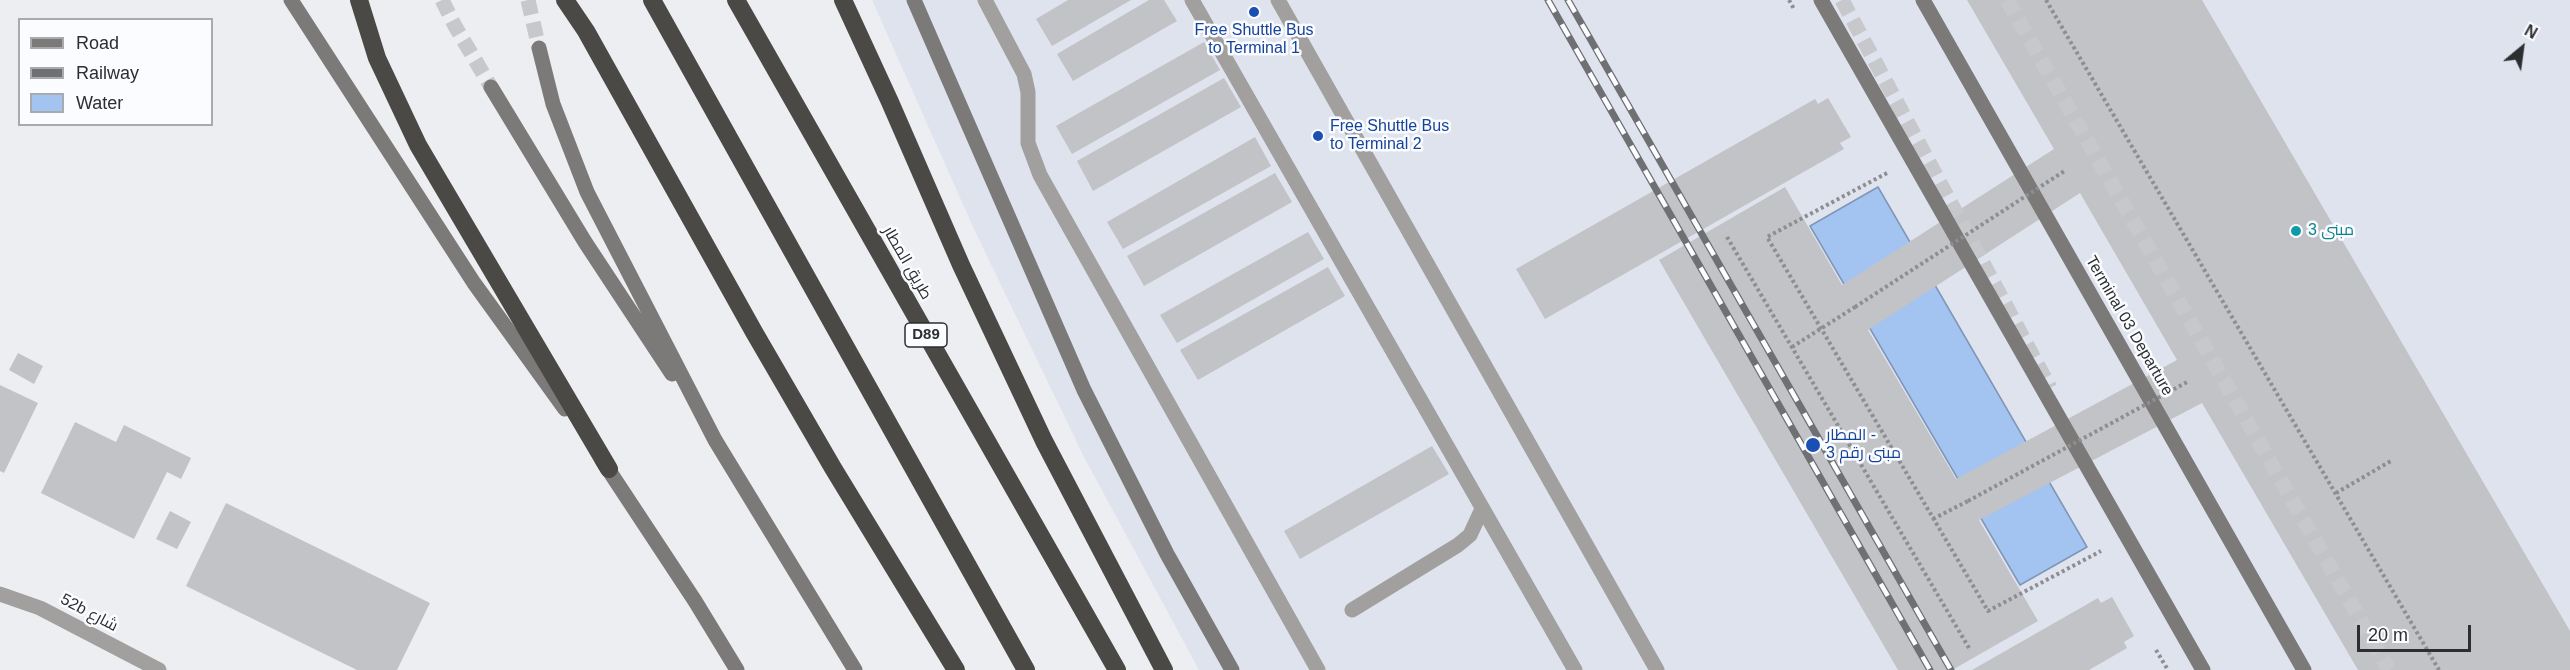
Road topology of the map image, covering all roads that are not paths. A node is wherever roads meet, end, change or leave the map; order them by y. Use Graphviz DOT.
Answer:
graph roads {
  1 [pos="291,0"];
  2 [pos="359,0"];
  3 [pos="565,0"];
  4 [pos="652,0"];
  5 [pos="736,0"];
  6 [pos="843,0"];
  7 [pos="914,0"];
  8 [pos="985,0"];
  9 [pos="1192,0"];
  10 [pos="1278,0"];
  11 [pos="1821,0"];
  12 [pos="1923,0"];
  13 [pos="539,48"];
  14 [pos="491,87"];
  15 [pos="716,440"];
  16 [pos="609,469"];
  17 [pos="1482,509"];
  18 [pos="0,594"];
  19 [pos="1352,610"];
  20 [pos="159,670"];
  21 [pos="738,670"];
  22 [pos="855,670"];
  23 [pos="957,670"];
  24 [pos="1026,670"];
  25 [pos="1117,670"];
  26 [pos="1164,670"];
  27 [pos="1232,670"];
  28 [pos="1318,670"];
  29 [pos="1575,670"];
  30 [pos="1657,670"];
  31 [pos="2203,670"];
  32 [pos="2304,670"];
  1 -- 16 [label="main road"];
  2 -- 16 [label="highway"];
  3 -- 23 [label="highway"];
  4 -- 24 [label="highway"];
  5 -- 25 [label="highway, طريق المطار / D89"];
  6 -- 26 [label="highway"];
  7 -- 27 [label="main road"];
  8 -- 28 [label="street"];
  9 -- 17 [label="street"];
  10 -- 30 [label="street"];
  11 -- 31 [label="main road"];
  12 -- 32 [label="main road, Terminal 03 Departure"];
  13 -- 15 [label="main road"];
  14 -- 15 [label="main road"];
  15 -- 22 [label="main road"];
  16 -- 21 [label="main road"];
  17 -- 19 [label="street"];
  17 -- 29 [label="street"];
  18 -- 20 [label="street, 52b شارع"];
}
